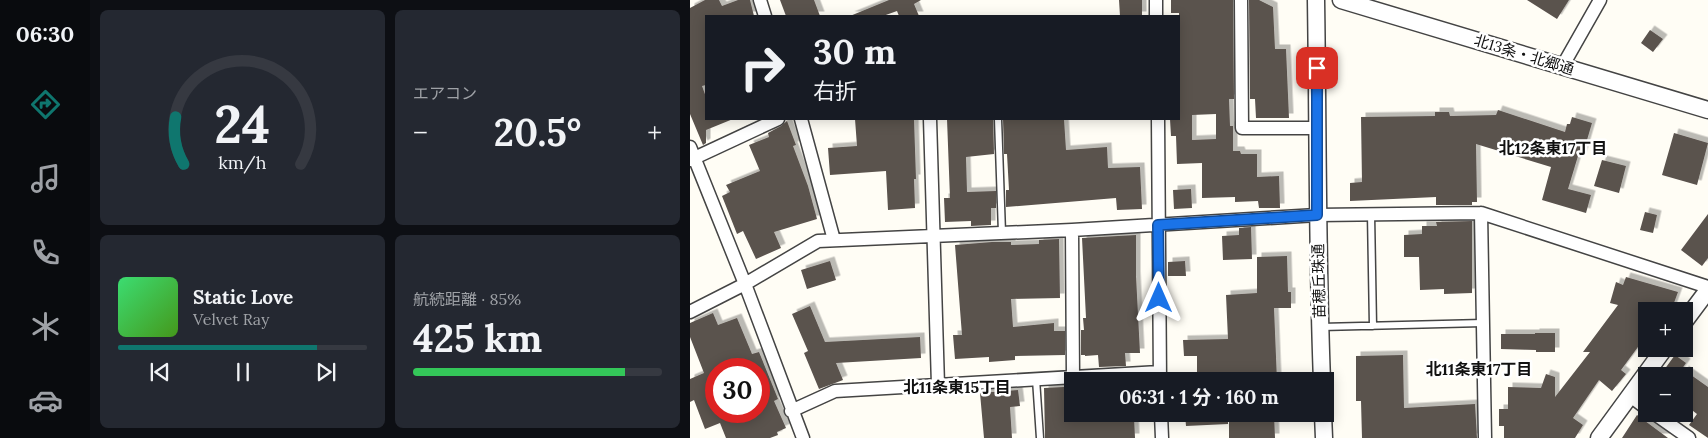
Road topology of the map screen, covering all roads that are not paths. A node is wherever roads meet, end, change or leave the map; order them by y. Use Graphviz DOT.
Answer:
graph roads {
  1 [pos="760,0"];
  2 [pos="1156,0"];
  3 [pos="1242,0"];
  4 [pos="1316,0"];
  5 [pos="1341,0"];
  6 [pos="1595,2"];
  7 [pos="765,15"];
  8 [pos="1156,15"];
  9 [pos="1562,67"];
  10 [pos="1708,110"];
  11 [pos="776,120"];
  12 [pos="801,120"];
  13 [pos="930,120"];
  14 [pos="998,120"];
  15 [pos="1158,120"];
  16 [pos="1318,128"];
  17 [pos="691,155"];
  18 [pos="1481,213"];
  19 [pos="1371,214"];
  20 [pos="1317,215"];
  21 [pos="1158,225"];
  22 [pos="1072,230"];
  23 [pos="1002,233"];
  24 [pos="934,236"];
  25 [pos="834,240"];
  26 [pos="745,284"];
  27 [pos="1708,289"];
  28 [pos="1693,310"];
  29 [pos="690,312"];
  30 [pos="1483,323"];
  31 [pos="1373,326"];
  32 [pos="1320,327"];
  33 [pos="1658,357"];
  34 [pos="1073,372"];
  35 [pos="1160,372"];
  36 [pos="1322,372"];
  37 [pos="1064,377"];
  38 [pos="1036,379"];
  39 [pos="938,385"];
  40 [pos="1629,395"];
  41 [pos="1638,402"];
  42 [pos="792,410"];
  43 [pos="1161,422"];
  44 [pos="1323,422"];
  45 [pos="1666,422"];
  46 [pos="803,438"];
  47 [pos="1040,438"];
  48 [pos="1162,438"];
  49 [pos="1324,438"];
  50 [pos="1485,438"];
  51 [pos="1599,438"];
  52 [pos="1689,438"];
  1 -- 7 [label="street"];
  2 -- 8 [label="street"];
  3 -- 16 [label="street"];
  4 -- 16 [label="street, 苗穂丘珠通"];
  5 -- 9 [label="street, 北13条・北郷通"];
  6 -- 9 [label="street"];
  9 -- 10 [label="street, 北13条・北郷通"];
  11 -- 17 [label="street"];
  12 -- 25 [label="street"];
  13 -- 24 [label="street"];
  14 -- 23 [label="lane"];
  15 -- 21 [label="street"];
  16 -- 20 [label="street, 苗穂丘珠通"];
  17 -- 26 [label="street"];
  18 -- 19 [label="street"];
  18 -- 27 [label="street"];
  18 -- 30 [label="street"];
  19 -- 20 [label="street"];
  19 -- 31 [label="lane"];
  20 -- 21 [label="street"];
  20 -- 32 [label="street, 苗穂丘珠通"];
  21 -- 22 [label="street"];
  21 -- 35 [label="street"];
  22 -- 23 [label="street"];
  22 -- 34 [label="street"];
  23 -- 24 [label="street"];
  24 -- 25 [label="street"];
  24 -- 39 [label="street"];
  25 -- 26 [label="street"];
  26 -- 29 [label="street"];
  26 -- 42 [label="street"];
  27 -- 28 [label="street"];
  30 -- 31 [label="lane"];
  30 -- 50 [label="street"];
  31 -- 32 [label="lane"];
  32 -- 36 [label="street, 苗穂丘珠通"];
  33 -- 40 [label="street"];
  37 -- 38 [label="street"];
  38 -- 39 [label="street"];
  38 -- 47 [label="lane"];
  39 -- 42 [label="street"];
  40 -- 41 [label="street"];
  40 -- 51 [label="street"];
  42 -- 46 [label="street"];
  43 -- 48 [label="street"];
  44 -- 49 [label="street"];
  45 -- 52 [label="street"];
}
